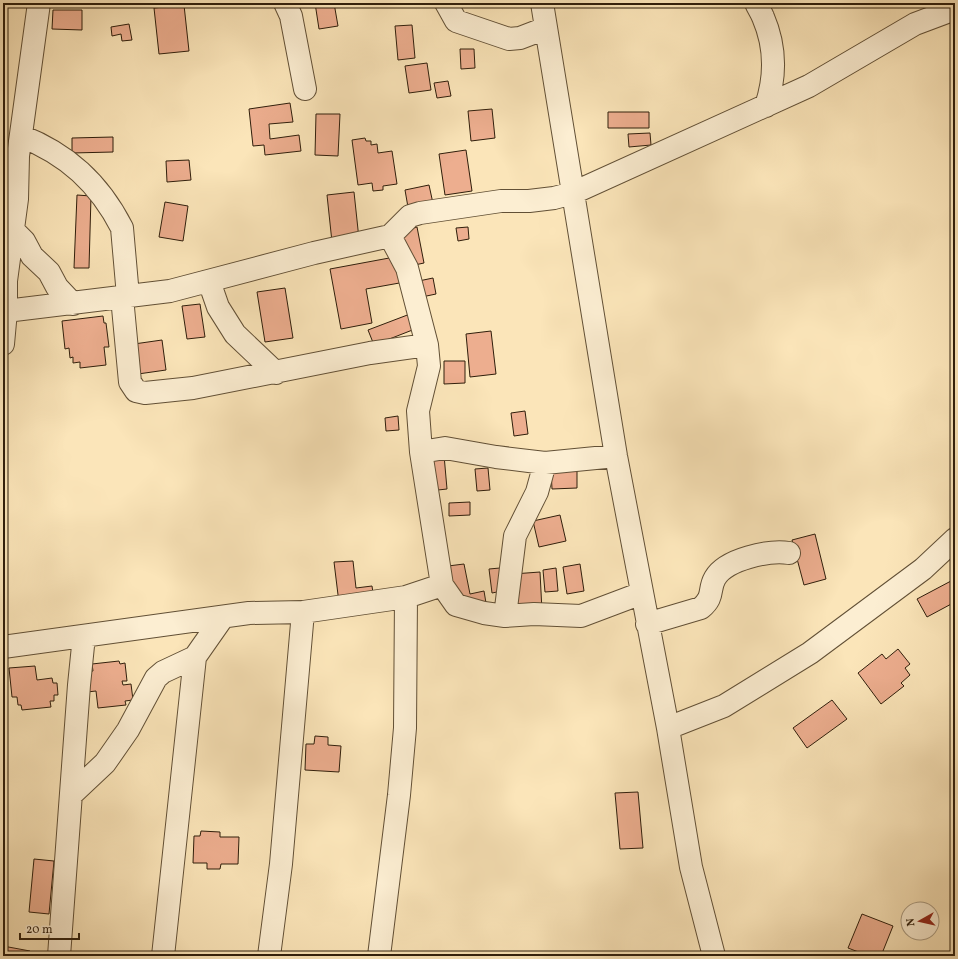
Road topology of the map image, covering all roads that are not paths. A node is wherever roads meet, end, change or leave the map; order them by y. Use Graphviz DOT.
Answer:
graph roads {
  1 [pos="39,3"];
  2 [pos="285,3"];
  3 [pos="446,3"];
  4 [pos="542,3"];
  5 [pos="756,3"];
  6 [pos="955,8"];
  7 [pos="546,28"];
  8 [pos="305,90"];
  9 [pos="766,106"];
  10 [pos="14,147"];
  11 [pos="573,193"];
  12 [pos="13,230"];
  13 [pos="390,236"];
  14 [pos="208,281"];
  15 [pos="125,297"];
  16 [pos="73,304"];
  17 [pos="6,311"];
  18 [pos="3,344"];
  19 [pos="427,345"];
  20 [pos="276,373"];
  21 [pos="421,452"];
  22 [pos="616,456"];
  23 [pos="545,463"];
  24 [pos="955,539"];
  25 [pos="789,554"];
  26 [pos="442,585"];
  27 [pos="642,593"];
  28 [pos="406,597"];
  29 [pos="303,612"];
  30 [pos="505,616"];
  31 [pos="223,617"];
  32 [pos="647,624"];
  33 [pos="84,636"];
  34 [pos="3,647"];
  35 [pos="195,657"];
  36 [pos="668,728"];
  37 [pos="71,795"];
  38 [pos="59,956"];
  39 [pos="163,956"];
  40 [pos="269,956"];
  41 [pos="379,956"];
  42 [pos="714,956"];
  1 -- 10 [label="street"];
  2 -- 8 [label="street"];
  3 -- 7 [label="street"];
  4 -- 7 [label="street"];
  5 -- 9 [label="street"];
  6 -- 9 [label="street"];
  7 -- 11 [label="street"];
  9 -- 11 [label="street"];
  10 -- 12 [label="street"];
  10 -- 15 [label="street"];
  11 -- 13 [label="street"];
  11 -- 22 [label="street"];
  12 -- 16 [label="street"];
  12 -- 17 [label="street"];
  13 -- 14 [label="street"];
  13 -- 19 [label="street"];
  14 -- 15 [label="street"];
  14 -- 20 [label="street"];
  15 -- 16 [label="street"];
  15 -- 20 [label="street"];
  16 -- 17 [label="street"];
  17 -- 18 [label="street"];
  19 -- 20 [label="street"];
  19 -- 21 [label="street"];
  21 -- 23 [label="street"];
  21 -- 26 [label="street"];
  22 -- 23 [label="street"];
  22 -- 27 [label="street"];
  23 -- 30 [label="street"];
  24 -- 36 [label="street"];
  25 -- 32 [label="street"];
  26 -- 28 [label="street"];
  26 -- 30 [label="street"];
  27 -- 30 [label="street"];
  27 -- 32 [label="street"];
  28 -- 29 [label="street"];
  28 -- 41 [label="street"];
  29 -- 31 [label="street"];
  29 -- 40 [label="street"];
  31 -- 33 [label="street"];
  31 -- 35 [label="street"];
  32 -- 36 [label="street"];
  33 -- 34 [label="street"];
  33 -- 37 [label="street"];
  35 -- 37 [label="street"];
  35 -- 39 [label="street"];
  36 -- 42 [label="street"];
  37 -- 38 [label="street"];
}
